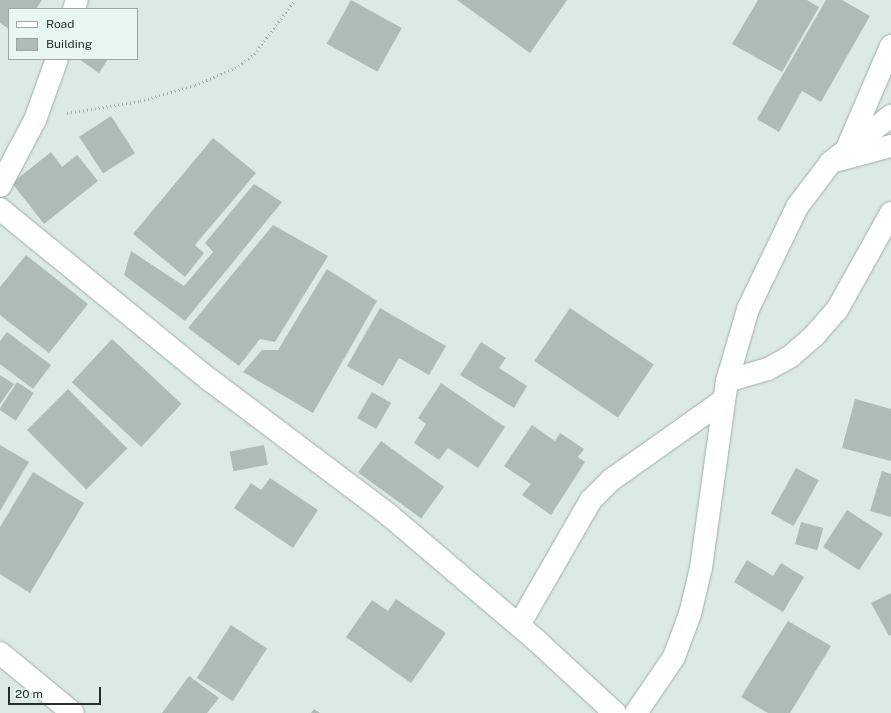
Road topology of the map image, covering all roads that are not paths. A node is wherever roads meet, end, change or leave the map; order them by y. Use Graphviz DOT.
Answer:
graph roads {
  1 [pos="891,46"];
  2 [pos="57,60"];
  3 [pos="891,116"];
  4 [pos="891,146"];
  5 [pos="848,147"];
  6 [pos="831,162"];
  7 [pos="0,186"];
  8 [pos="0,209"];
  9 [pos="891,213"];
  10 [pos="725,391"];
  11 [pos="519,625"];
  12 [pos="0,653"];
  13 [pos="73,713"];
  14 [pos="615,713"];
  15 [pos="636,713"];
  1 -- 5 [label="street"];
  2 -- 7 [label="street"];
  3 -- 5 [label="street"];
  4 -- 6 [label="street"];
  5 -- 6 [label="street"];
  6 -- 10 [label="street"];
  8 -- 11 [label="street"];
  9 -- 10 [label="street"];
  10 -- 11 [label="street"];
  10 -- 15 [label="street"];
  11 -- 14 [label="street"];
  12 -- 13 [label="street"];
}
